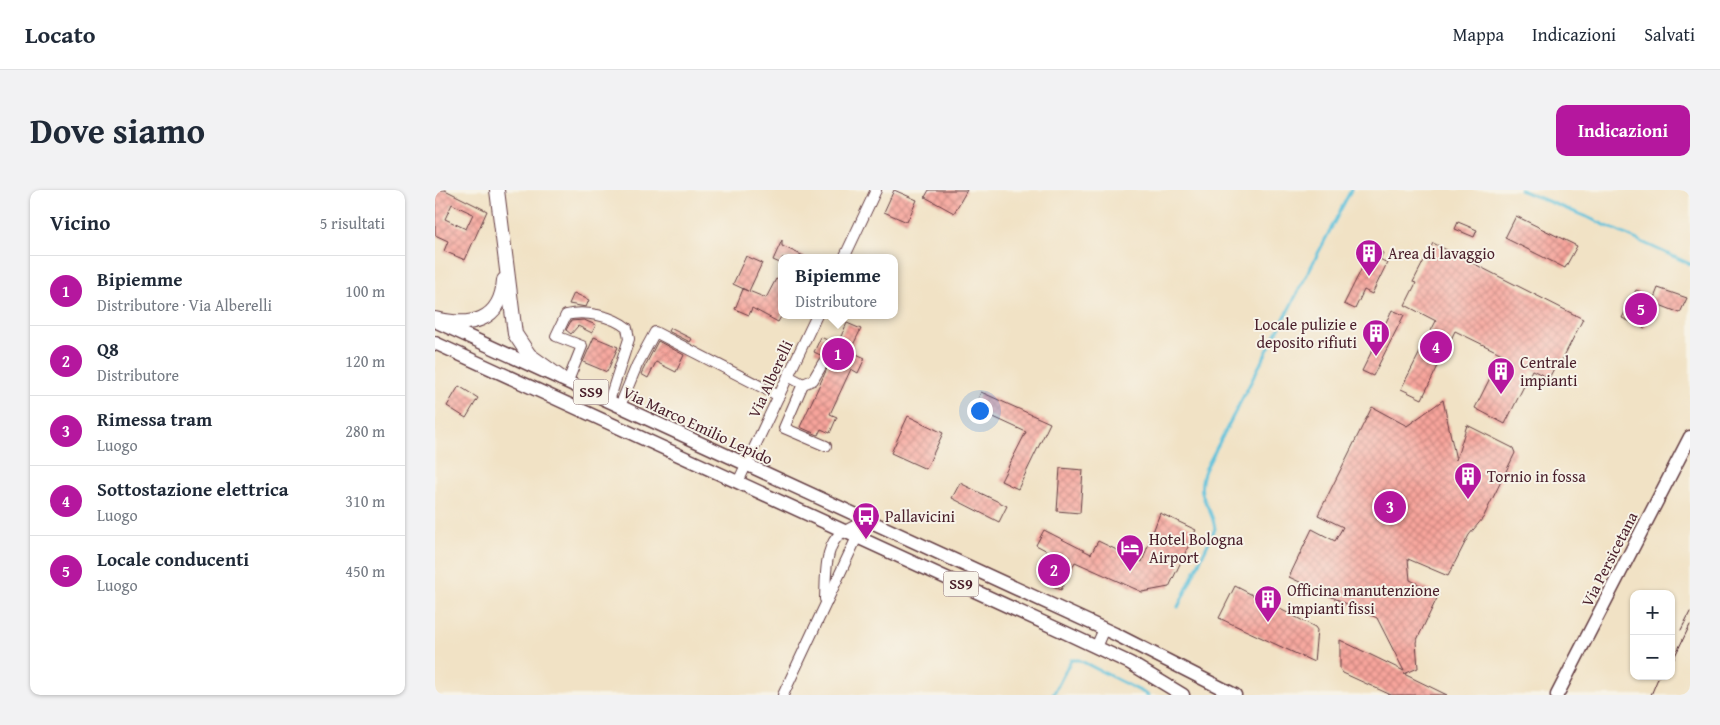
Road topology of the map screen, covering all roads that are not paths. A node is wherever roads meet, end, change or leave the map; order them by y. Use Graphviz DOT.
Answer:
graph roads {
  1 [pos="497,190"];
  2 [pos="876,190"];
  3 [pos="846,254"];
  4 [pos="505,260"];
  5 [pos="815,319"];
  6 [pos="435,320"];
  7 [pos="435,343"];
  8 [pos="823,362"];
  9 [pos="637,365"];
  10 [pos="620,366"];
  11 [pos="788,376"];
  12 [pos="565,380"];
  13 [pos="803,384"];
  14 [pos="779,396"];
  15 [pos="614,403"];
  16 [pos="1690,437"];
  17 [pos="825,446"];
  18 [pos="746,466"];
  19 [pos="739,482"];
  20 [pos="865,520"];
  21 [pos="852,533"];
  22 [pos="825,605"];
  23 [pos="1104,629"];
  24 [pos="1096,647"];
  25 [pos="783,695"];
  26 [pos="1183,695"];
  27 [pos="1235,695"];
  28 [pos="1557,695"];
  1 -- 4 [label="highway"];
  2 -- 3 [label="street"];
  4 -- 6 [label="highway"];
  4 -- 12 [label="highway"];
  5 -- 11 [label="street, Via Alberelli"];
  6 -- 12 [label="main road, Via Marco Emilio Lepido / SS9"];
  7 -- 19 [label="main road, SS9"];
  8 -- 13 [label="street"];
  9 -- 10 [label="street"];
  9 -- 14 [label="street"];
  9 -- 15 [label="street"];
  10 -- 12 [label="street"];
  10 -- 15 [label="street"];
  11 -- 13 [label="street"];
  11 -- 14 [label="street, Via Alberelli"];
  12 -- 15 [label="main road, Via Marco Emilio Lepido / SS9"];
  13 -- 17 [label="street"];
  14 -- 18 [label="street, Via Alberelli"];
  15 -- 18 [label="main road, Via Marco Emilio Lepido / SS9"];
  16 -- 28 [label="main road, Via Persicetana"];
  18 -- 19 [label="street, Via Alberelli"];
  18 -- 20 [label="main road, Via Marco Emilio Lepido / SS9"];
  19 -- 21 [label="main road, SS9"];
  20 -- 21 [label="street"];
  20 -- 23 [label="main road, Via Marco Emilio Lepido / SS9"];
  21 -- 22 [label="street"];
  21 -- 22 [label="street"];
  21 -- 24 [label="main road, SS9"];
  22 -- 25 [label="street"];
  23 -- 24 [label="street"];
  23 -- 27 [label="main road, Via Marco Emilio Lepido / SS9"];
  24 -- 26 [label="main road, SS9"];
}
